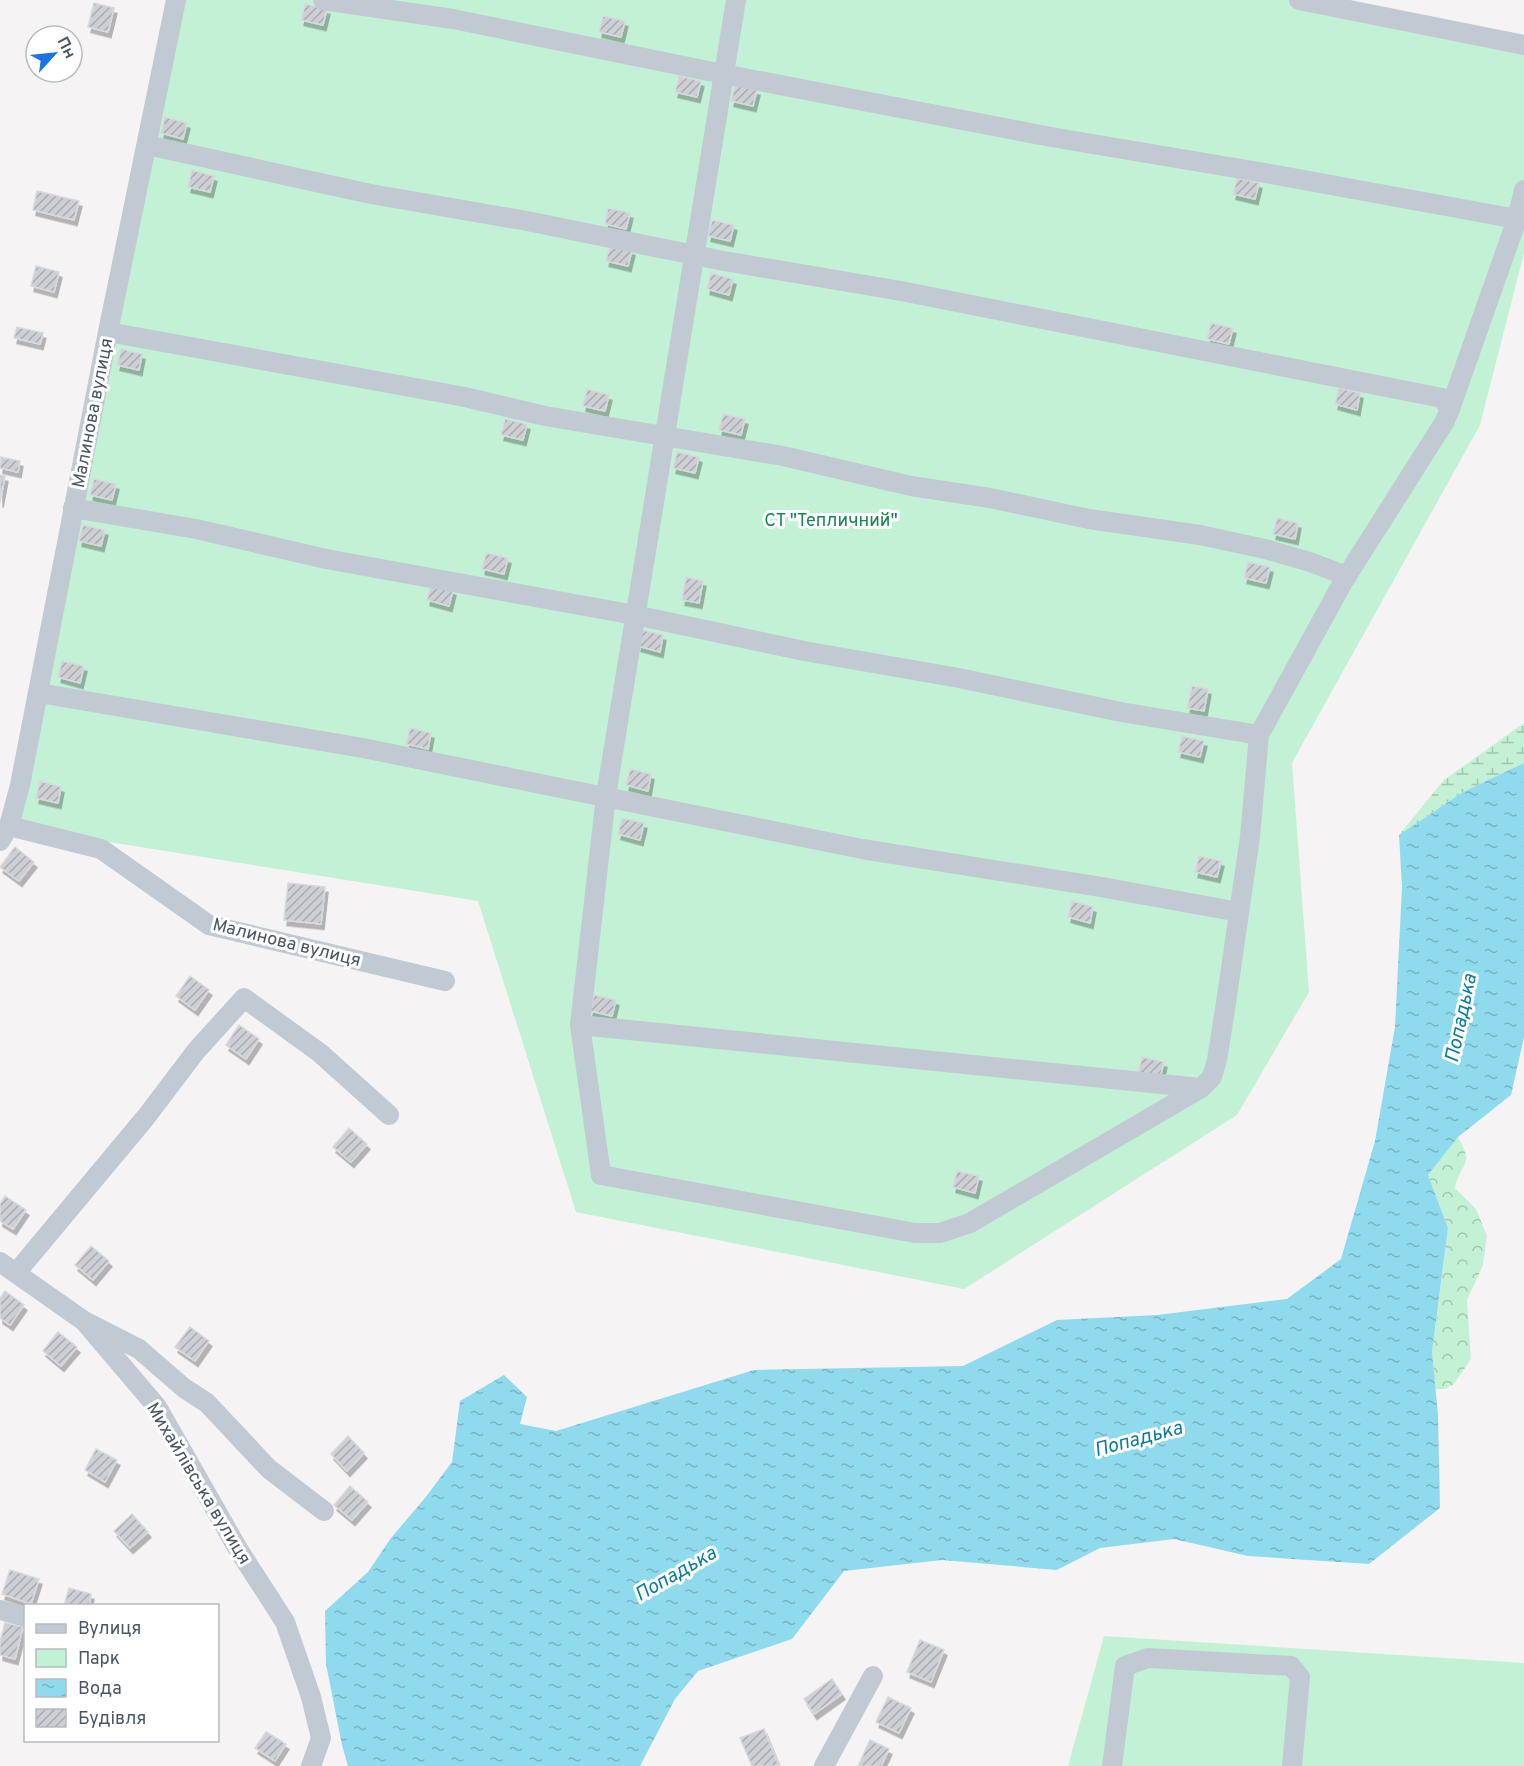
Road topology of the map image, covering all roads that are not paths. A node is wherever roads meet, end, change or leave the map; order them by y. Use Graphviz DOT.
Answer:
graph roads {
  1 [pos="176,0"];
  2 [pos="323,0"];
  3 [pos="736,0"];
  4 [pos="1299,0"];
  5 [pos="1524,45"];
  6 [pos="723,74"];
  7 [pos="147,145"];
  8 [pos="1524,190"];
  9 [pos="1517,219"];
  10 [pos="694,255"];
  11 [pos="108,332"];
  12 [pos="1450,409"];
  13 [pos="664,435"];
  14 [pos="73,508"];
  15 [pos="1347,576"];
  16 [pos="635,615"];
  17 [pos="39,693"];
  18 [pos="1259,735"];
  19 [pos="606,796"];
  20 [pos="4,833"];
  21 [pos="1239,912"];
  22 [pos="445,981"];
  23 [pos="580,1025"];
  24 [pos="1201,1088"];
  25 [pos="389,1115"];
  26 [pos="8,1268"];
  27 [pos="84,1321"];
  28 [pos="324,1511"];
  29 [pos="0,1610"];
  30 [pos="24,1616"];
  31 [pos="873,1676"];
  32 [pos="310,1766"];
  33 [pos="824,1766"];
  34 [pos="1112,1766"];
  35 [pos="1292,1766"];
  1 -- 7 [label="street, Малинова вулиця"];
  2 -- 6 [label="street"];
  3 -- 6 [label="street"];
  4 -- 5 [label="street"];
  6 -- 9 [label="street"];
  6 -- 10 [label="street"];
  7 -- 10 [label="street"];
  7 -- 11 [label="street, Малинова вулиця"];
  8 -- 9 [label="street"];
  9 -- 12 [label="street"];
  10 -- 12 [label="street"];
  10 -- 13 [label="street"];
  11 -- 13 [label="street"];
  11 -- 14 [label="street, Малинова вулиця"];
  12 -- 15 [label="street"];
  13 -- 15 [label="street"];
  13 -- 16 [label="street"];
  14 -- 16 [label="street"];
  14 -- 17 [label="street, Малинова вулиця"];
  15 -- 18 [label="street"];
  16 -- 18 [label="street"];
  16 -- 19 [label="street"];
  17 -- 19 [label="street"];
  17 -- 20 [label="street, Малинова вулиця"];
  18 -- 21 [label="street"];
  19 -- 21 [label="street"];
  19 -- 23 [label="street"];
  20 -- 22 [label="street, Малинова вулиця"];
  21 -- 24 [label="street"];
  23 -- 24 [label="street"];
  23 -- 24 [label="street"];
  25 -- 26 [label="street"];
  26 -- 27 [label="street, Михайлівська вулиця"];
  27 -- 28 [label="street, Михайлівська вулиця"];
  27 -- 32 [label="street, Михайлівська вулиця"];
  29 -- 30 [label="street"];
  31 -- 33 [label="street"];
  34 -- 35 [label="street"];
}
